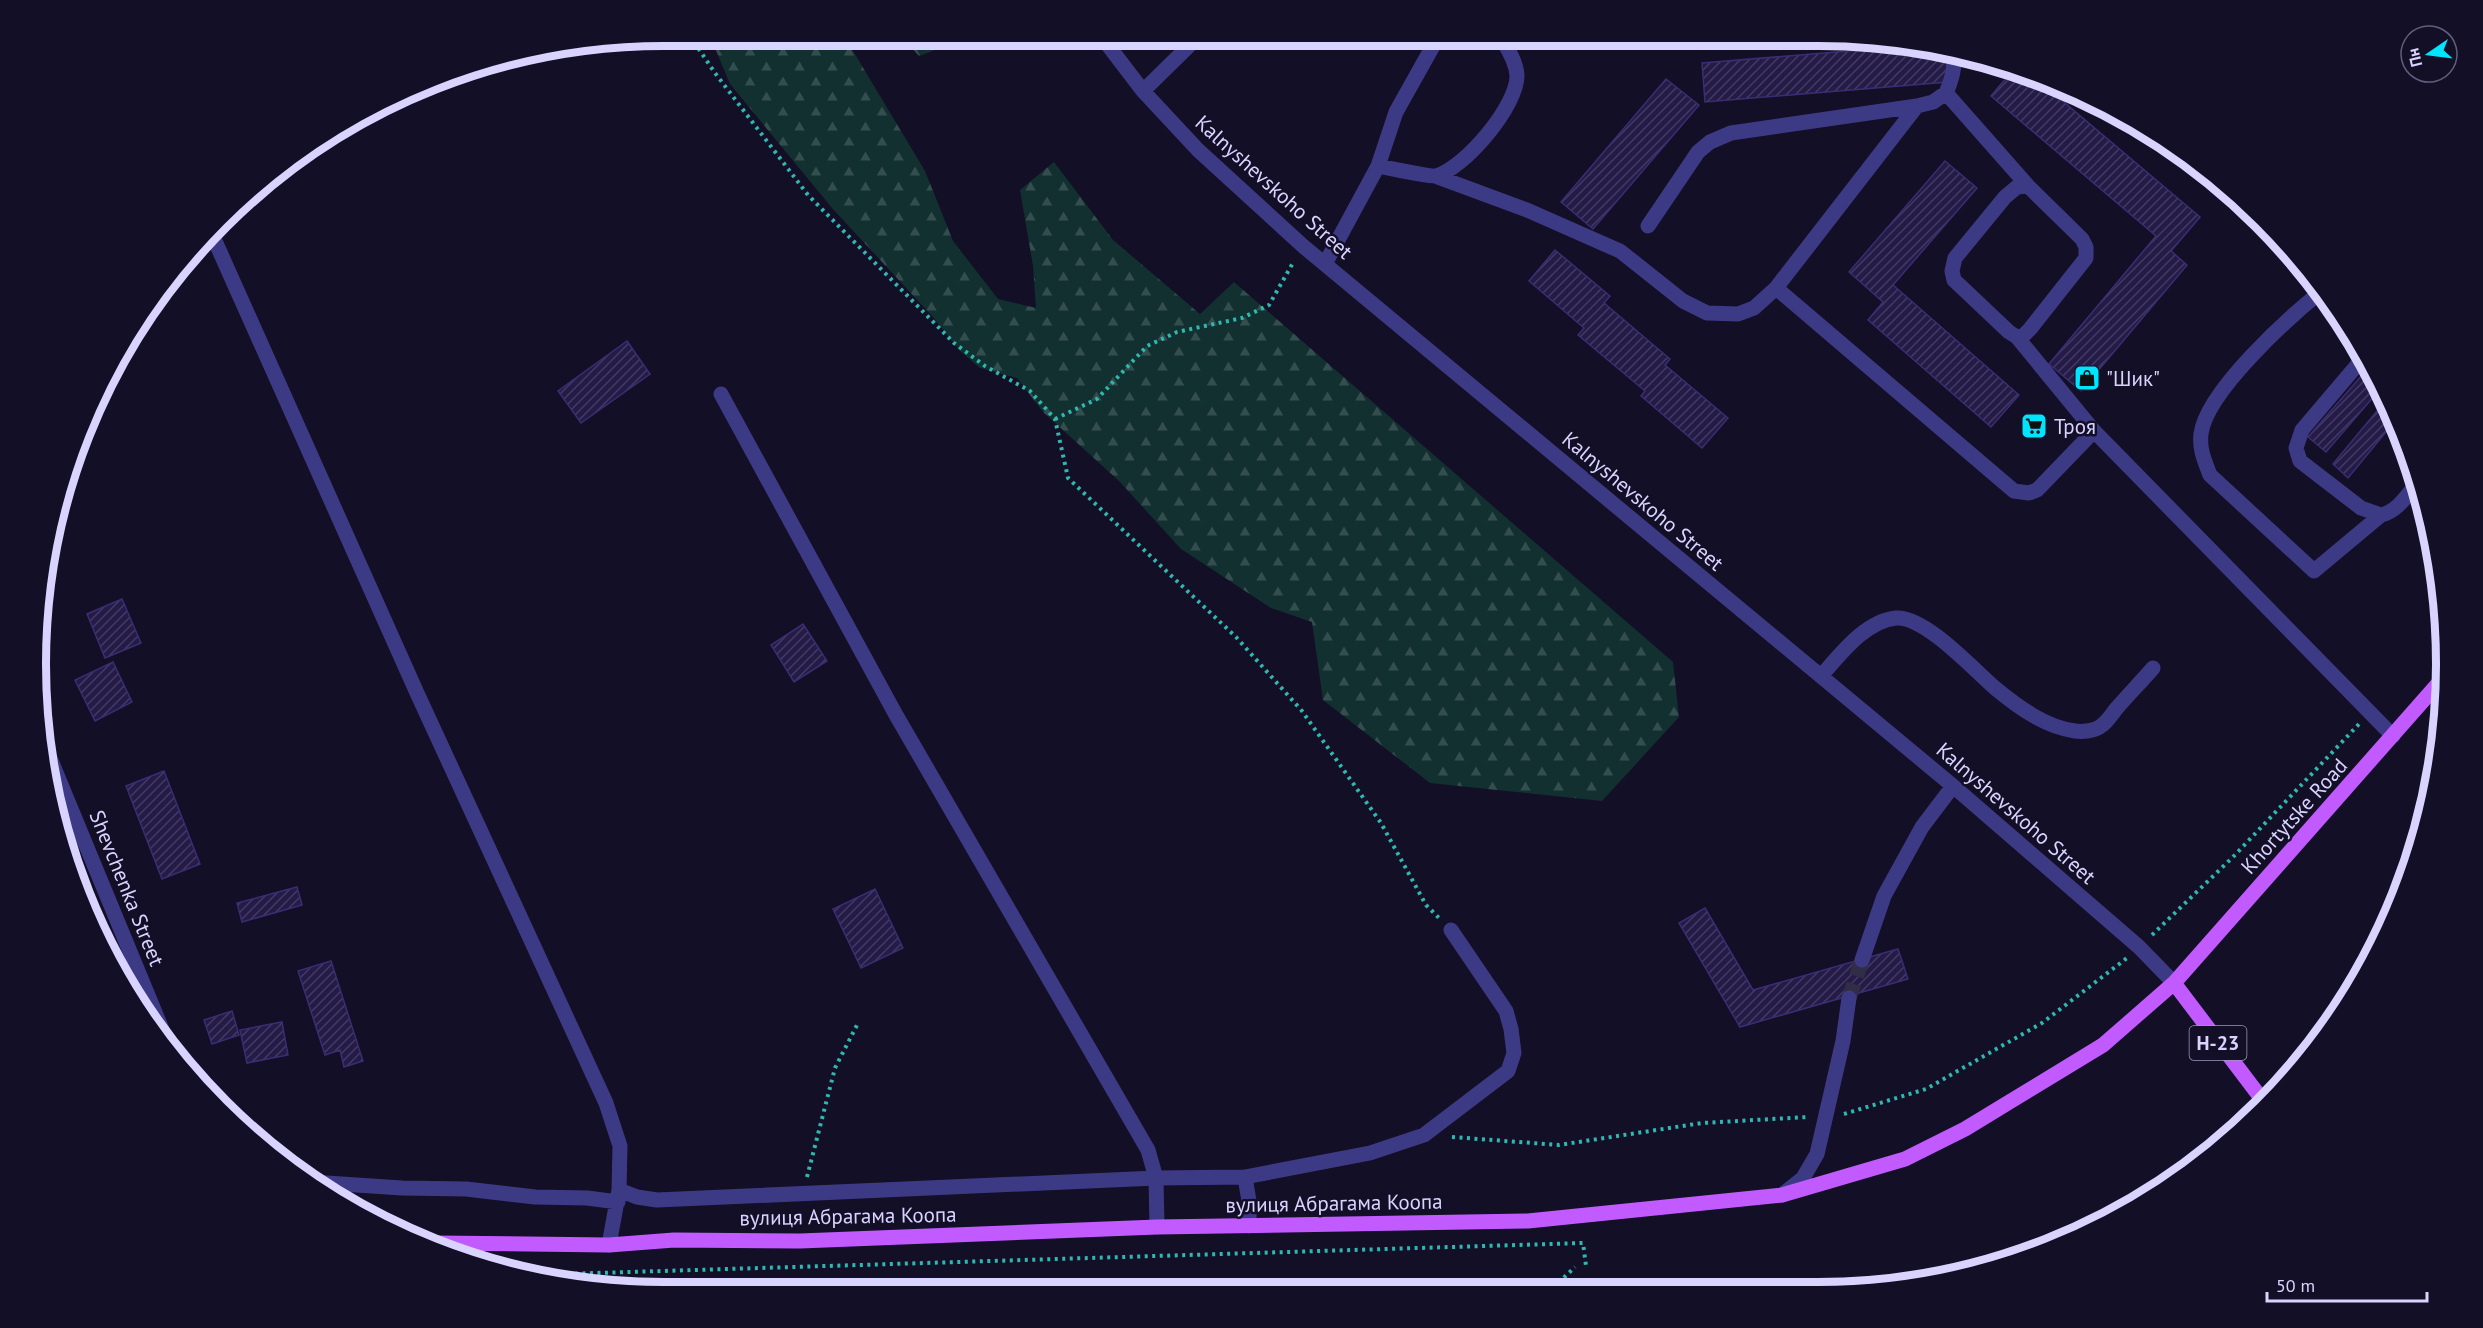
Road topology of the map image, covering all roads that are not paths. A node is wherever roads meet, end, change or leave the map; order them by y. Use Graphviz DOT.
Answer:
graph roads {
  1 [pos="1109,46"];
  2 [pos="1189,46"];
  3 [pos="1433,46"];
  4 [pos="1506,46"];
  5 [pos="1955,62"];
  6 [pos="1143,91"];
  7 [pos="1946,93"];
  8 [pos="1917,106"];
  9 [pos="1378,166"];
  10 [pos="1435,176"];
  11 [pos="2028,186"];
  12 [pos="1648,226"];
  13 [pos="215,241"];
  14 [pos="1326,264"];
  15 [pos="1776,288"];
  16 [pos="2315,297"];
  17 [pos="2017,337"];
  18 [pos="2358,363"];
  19 [pos="721,394"];
  20 [pos="2094,430"];
  21 [pos="2411,491"];
  22 [pos="2381,515"];
  23 [pos="2153,668"];
  24 [pos="1821,676"];
  25 [pos="2435,687"];
  26 [pos="2393,735"];
  27 [pos="56,773"];
  28 [pos="1953,786"];
  29 [pos="1451,930"];
  30 [pos="1862,960"];
  31 [pos="2174,983"];
  32 [pos="1849,998"];
  33 [pos="155,1013"];
  34 [pos="2260,1097"];
  35 [pos="1245,1177"];
  36 [pos="1156,1178"];
  37 [pos="331,1183"];
  38 [pos="1782,1195"];
  39 [pos="619,1196"];
  40 [pos="1248,1226"];
  41 [pos="1157,1227"];
  42 [pos="451,1243"];
  43 [pos="609,1245"];
  1 -- 6 [label="street, Kalnyshevskoho Street"];
  2 -- 6 [label="street"];
  3 -- 9 [label="street"];
  4 -- 10 [label="street"];
  5 -- 7 [label="street"];
  6 -- 14 [label="street, Kalnyshevskoho Street"];
  7 -- 8 [label="street"];
  7 -- 11 [label="street"];
  8 -- 12 [label="street"];
  8 -- 15 [label="street"];
  9 -- 10 [label="street"];
  9 -- 14 [label="street"];
  10 -- 15 [label="street"];
  11 -- 17 [label="street"];
  11 -- 17 [label="street"];
  13 -- 39 [label="street"];
  14 -- 24 [label="street, Kalnyshevskoho Street"];
  15 -- 20 [label="street"];
  16 -- 22 [label="street"];
  17 -- 20 [label="street"];
  18 -- 22 [label="street"];
  19 -- 36 [label="street"];
  20 -- 26 [label="street"];
  21 -- 22 [label="street"];
  23 -- 24 [label="street"];
  24 -- 28 [label="street, Kalnyshevskoho Street"];
  25 -- 26 [label="main road, Khortytske Road"];
  26 -- 31 [label="main road, Khortytske Road"];
  27 -- 33 [label="street, Shevchenka Street"];
  28 -- 30 [label="street"];
  28 -- 31 [label="street, Kalnyshevskoho Street"];
  29 -- 35 [label="street"];
  31 -- 34 [label="main road, Н-23"];
  31 -- 38 [label="main road, вулиця Абрагама Коопа"];
  32 -- 38 [label="street"];
  35 -- 36 [label="street"];
  35 -- 40 [label="street"];
  36 -- 39 [label="street"];
  36 -- 41 [label="street"];
  37 -- 39 [label="street"];
  38 -- 40 [label="main road, вулиця Абрагама Коопа"];
  39 -- 43 [label="street"];
  40 -- 41 [label="main road, вулиця Абрагама Коопа"];
  41 -- 43 [label="main road, вулиця Абрагама Коопа"];
  42 -- 43 [label="main road, вулиця Абрагама Коопа"];
}
